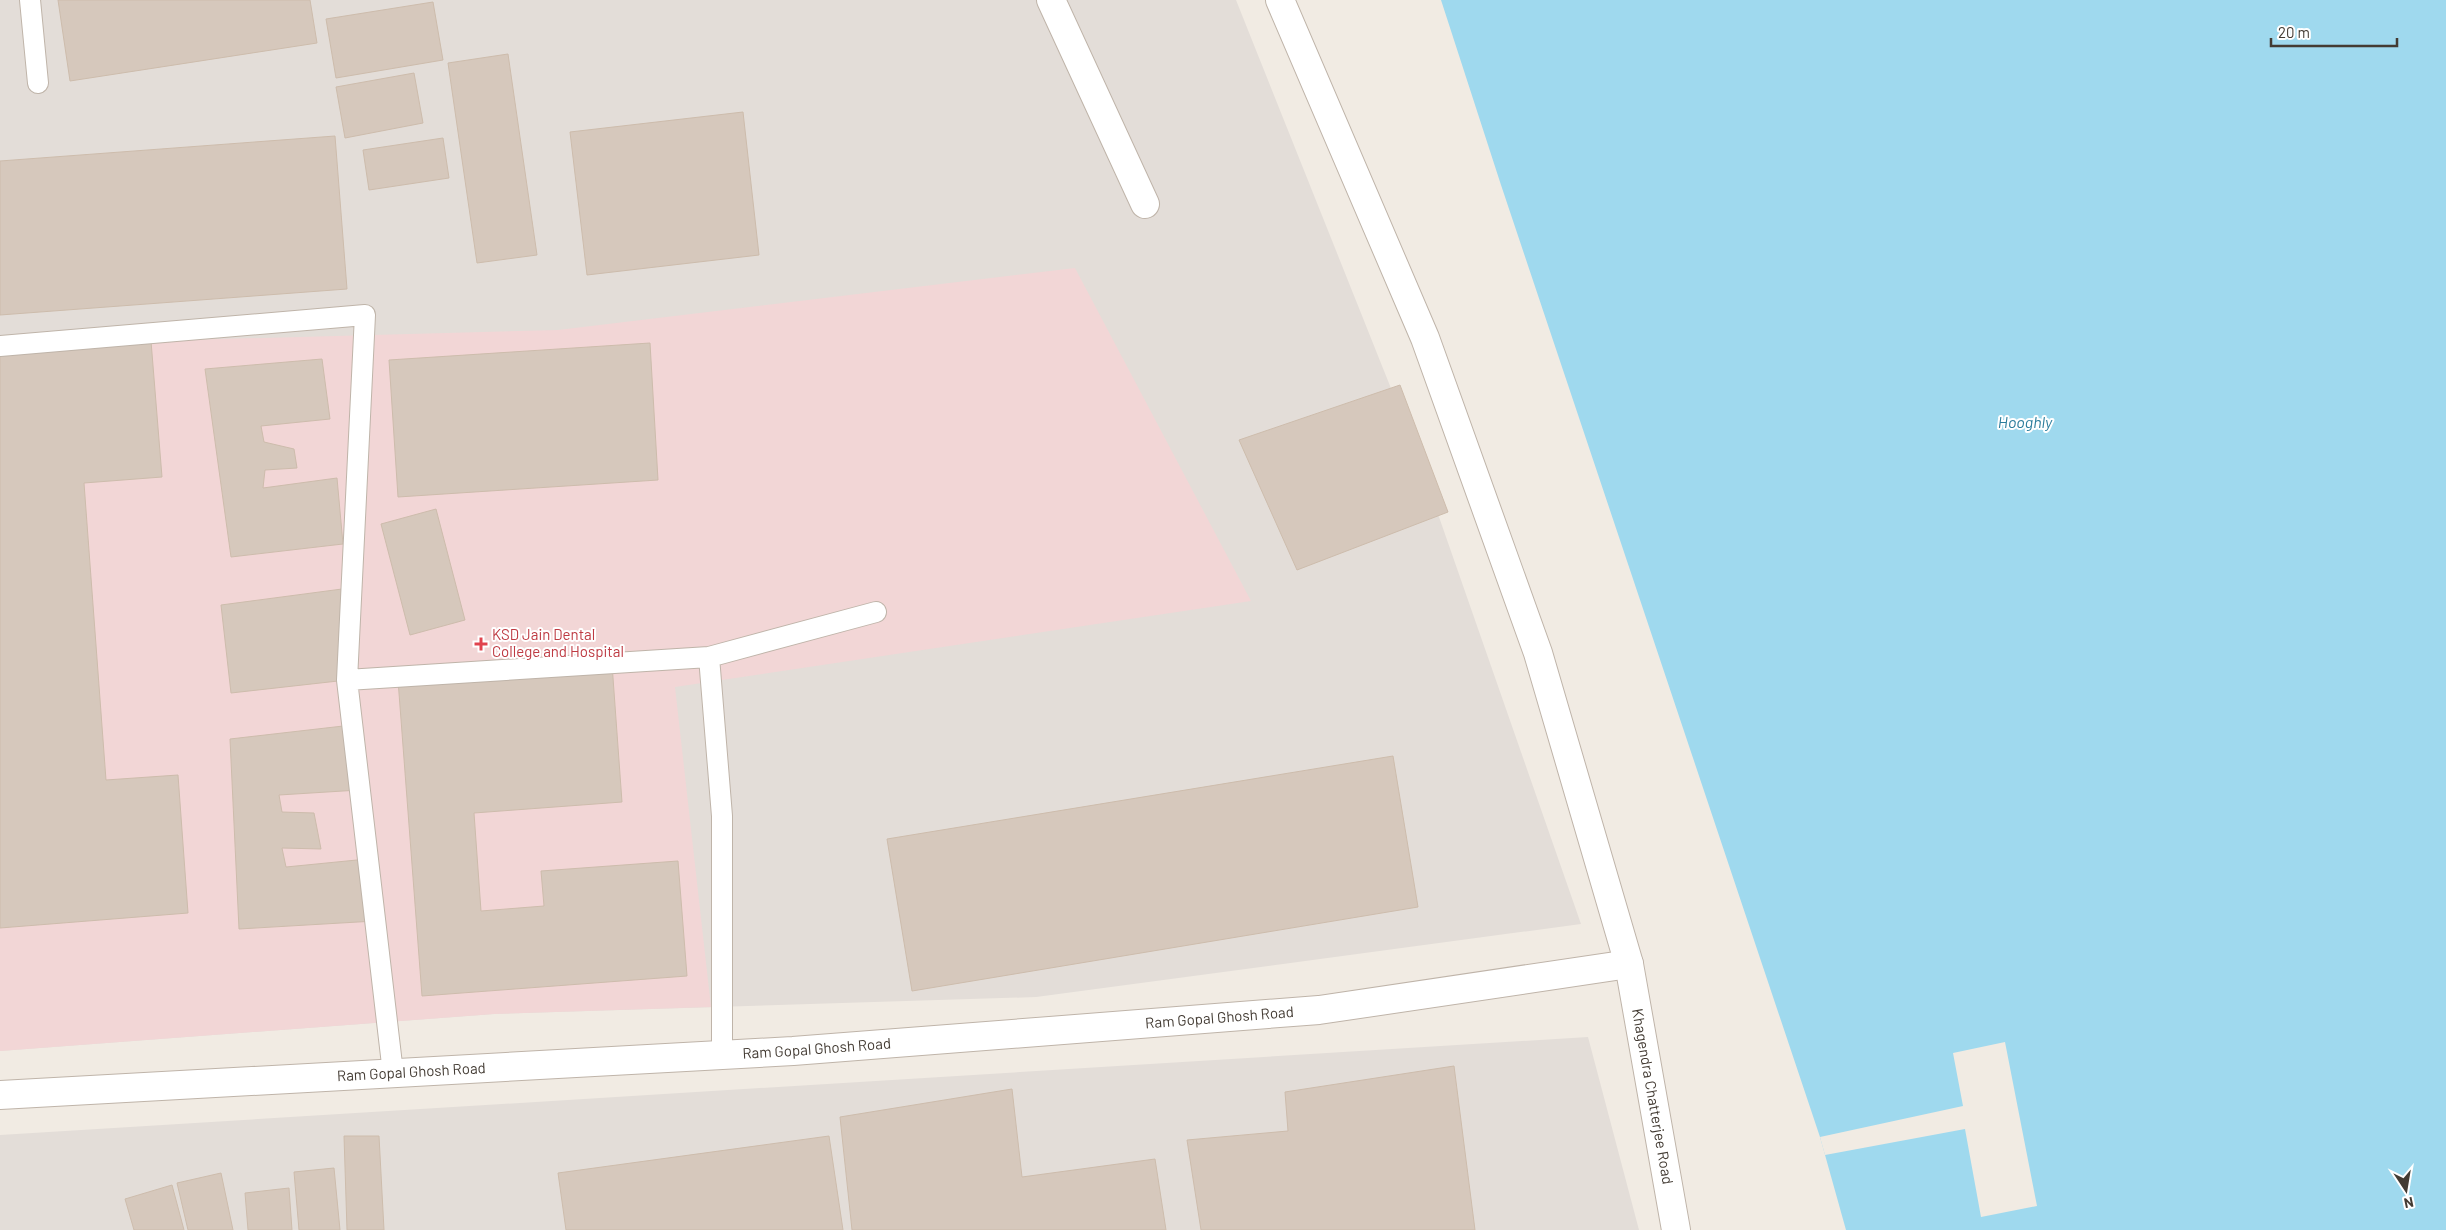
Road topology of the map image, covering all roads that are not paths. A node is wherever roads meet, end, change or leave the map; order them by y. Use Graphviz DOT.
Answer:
graph roads {
  1 [pos="30,0"];
  2 [pos="1051,0"];
  3 [pos="1280,0"];
  4 [pos="38,83"];
  5 [pos="1145,204"];
  6 [pos="0,346"];
  7 [pos="876,612"];
  8 [pos="708,657"];
  9 [pos="346,680"];
  10 [pos="1629,964"];
  11 [pos="722,1055"];
  12 [pos="393,1073"];
  13 [pos="0,1095"];
  14 [pos="1676,1230"];
  1 -- 4 [label="lane"];
  2 -- 5 [label="street"];
  3 -- 10 [label="street, Khagendra Chatterjee Road"];
  6 -- 9 [label="lane"];
  7 -- 8 [label="lane"];
  8 -- 9 [label="lane"];
  8 -- 11 [label="lane"];
  9 -- 12 [label="lane"];
  10 -- 11 [label="street, Ram Gopal Ghosh Road"];
  10 -- 14 [label="street, Khagendra Chatterjee Road"];
  11 -- 12 [label="street, Ram Gopal Ghosh Road"];
  12 -- 13 [label="street, Ram Gopal Ghosh Road"];
}
